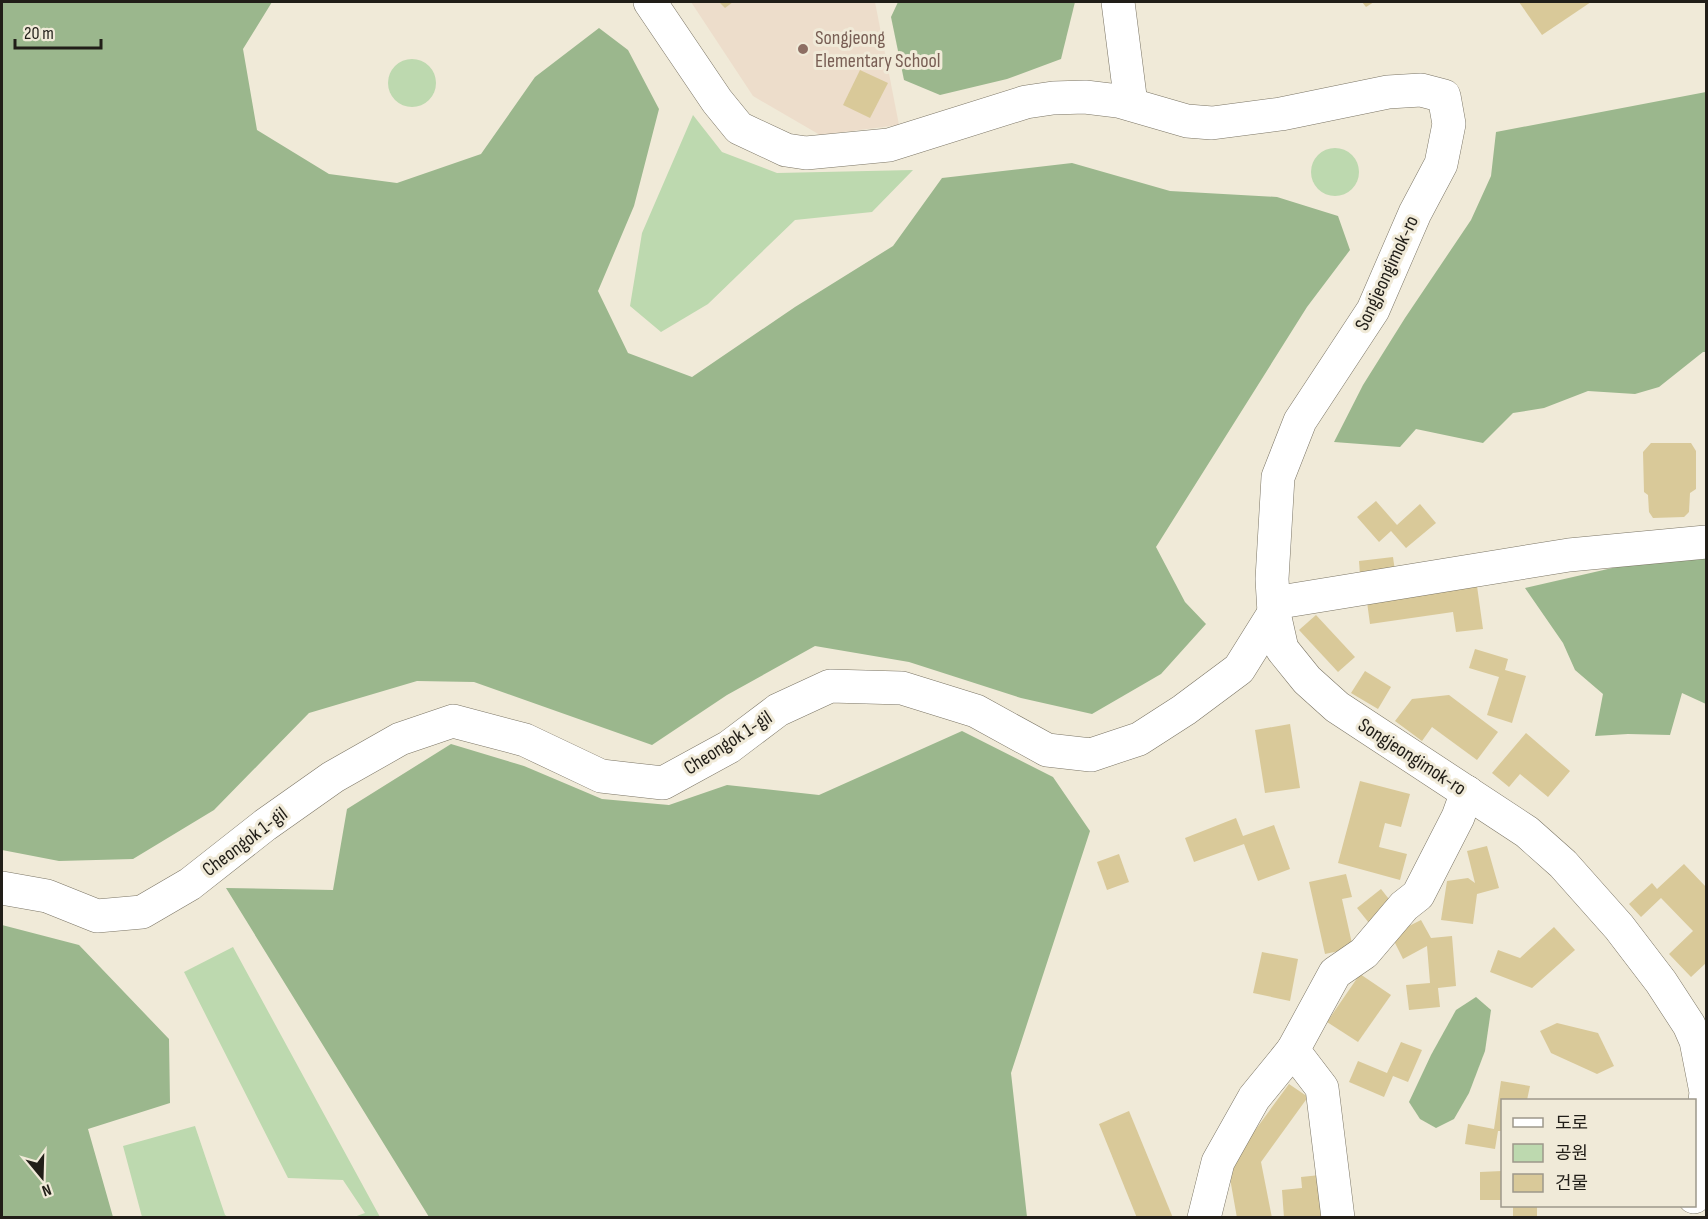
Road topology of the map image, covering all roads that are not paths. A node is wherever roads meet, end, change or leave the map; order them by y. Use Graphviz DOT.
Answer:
graph roads {
  1 [pos="650,2"];
  2 [pos="1118,2"];
  3 [pos="1131,104"];
  4 [pos="1707,542"];
  5 [pos="1274,608"];
  6 [pos="1467,792"];
  7 [pos="2,888"];
  8 [pos="1701,1039"];
  9 [pos="1293,1050"];
  10 [pos="1696,1187"];
  11 [pos="1203,1218"];
  12 [pos="1338,1218"];
  1 -- 3 [label="street, Songjeongimok-ro"];
  2 -- 3 [label="street"];
  3 -- 5 [label="street, Songjeongimok-ro"];
  4 -- 5 [label="street"];
  5 -- 6 [label="street, Songjeongimok-ro"];
  5 -- 7 [label="street, Cheongok 1-gil"];
  6 -- 8 [label="street, Songjeongimok-ro"];
  6 -- 9 [label="street"];
  8 -- 10 [label="street, Songjeongimok-ro"];
  9 -- 11 [label="street"];
  9 -- 12 [label="street"];
}
